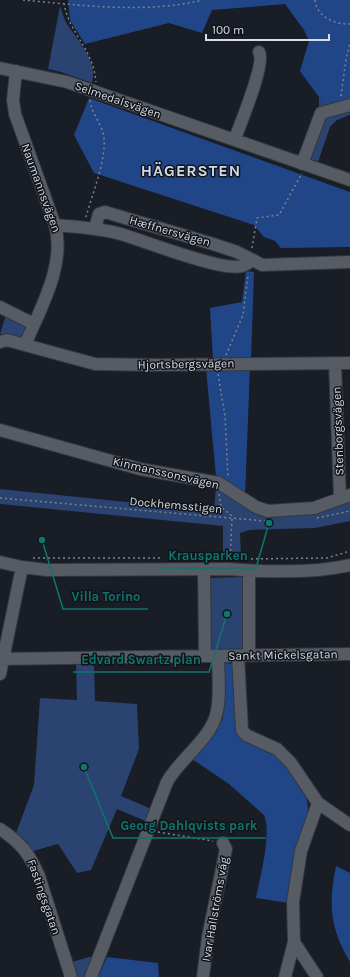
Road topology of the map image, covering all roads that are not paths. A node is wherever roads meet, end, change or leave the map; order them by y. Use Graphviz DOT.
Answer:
graph roads {
  1 [pos="259,52"];
  2 [pos="0,68"];
  3 [pos="16,71"];
  4 [pos="350,105"];
  5 [pos="235,140"];
  6 [pos="302,168"];
  7 [pos="350,180"];
  8 [pos="55,225"];
  9 [pos="89,228"];
  10 [pos="253,260"];
  11 [pos="350,262"];
  12 [pos="0,308"];
  13 [pos="34,324"];
  14 [pos="0,342"];
  15 [pos="25,345"];
  16 [pos="350,363"];
  17 [pos="336,364"];
  18 [pos="0,430"];
  19 [pos="345,496"];
  20 [pos="0,562"];
  21 [pos="350,565"];
  22 [pos="22,567"];
  23 [pos="204,569"];
  24 [pos="249,571"];
  25 [pos="350,654"];
  26 [pos="205,655"];
  27 [pos="218,656"];
  28 [pos="244,656"];
  29 [pos="2,659"];
  30 [pos="0,674"];
  31 [pos="318,803"];
  32 [pos="350,824"];
  33 [pos="0,829"];
  34 [pos="223,842"];
  35 [pos="294,942"];
  36 [pos="70,977"];
  37 [pos="91,977"];
  38 [pos="204,977"];
  39 [pos="285,977"];
  40 [pos="317,977"];
  1 -- 5 [label="street"];
  2 -- 3 [label="street, Selmedalsvägen"];
  3 -- 5 [label="street, Selmedalsvägen"];
  3 -- 8 [label="street, Naumannsvägen"];
  4 -- 6 [label="street"];
  5 -- 6 [label="street, Selmedalsvägen"];
  6 -- 7 [label="street, Selmedalsvägen"];
  8 -- 9 [label="street, Hæffnersvägen"];
  8 -- 13 [label="street, Naumannsvägen"];
  9 -- 10 [label="street, Hæffnersvägen"];
  9 -- 10 [label="street, Hæffnersvägen"];
  10 -- 11 [label="street, Hæffnersvägen"];
  12 -- 13 [label="street"];
  13 -- 15 [label="street, Naumannsvägen"];
  14 -- 15 [label="street"];
  15 -- 17 [label="street, Hjortsbergsvägen"];
  16 -- 17 [label="street, Hjortsbergsvägen"];
  17 -- 19 [label="street, Stenborgsvägen"];
  18 -- 19 [label="street, Kinmanssonsvägen"];
  20 -- 22 [label="street"];
  21 -- 24 [label="street"];
  22 -- 23 [label="street"];
  22 -- 29 [label="street"];
  23 -- 24 [label="street"];
  23 -- 26 [label="street"];
  24 -- 28 [label="street"];
  25 -- 28 [label="street, Sankt Mickelsgatan"];
  26 -- 27 [label="street, Sankt Mickelsgatan"];
  26 -- 29 [label="street, Sankt Mickelsgatan"];
  27 -- 28 [label="street, Sankt Mickelsgatan"];
  27 -- 37 [label="street"];
  28 -- 31 [label="street"];
  29 -- 30 [label="street"];
  31 -- 32 [label="street"];
  31 -- 35 [label="street"];
  33 -- 36 [label="street, Fastingsgatan"];
  34 -- 38 [label="street, Ivar Hallströms väg"];
  35 -- 39 [label="street"];
  35 -- 40 [label="street"];
}
